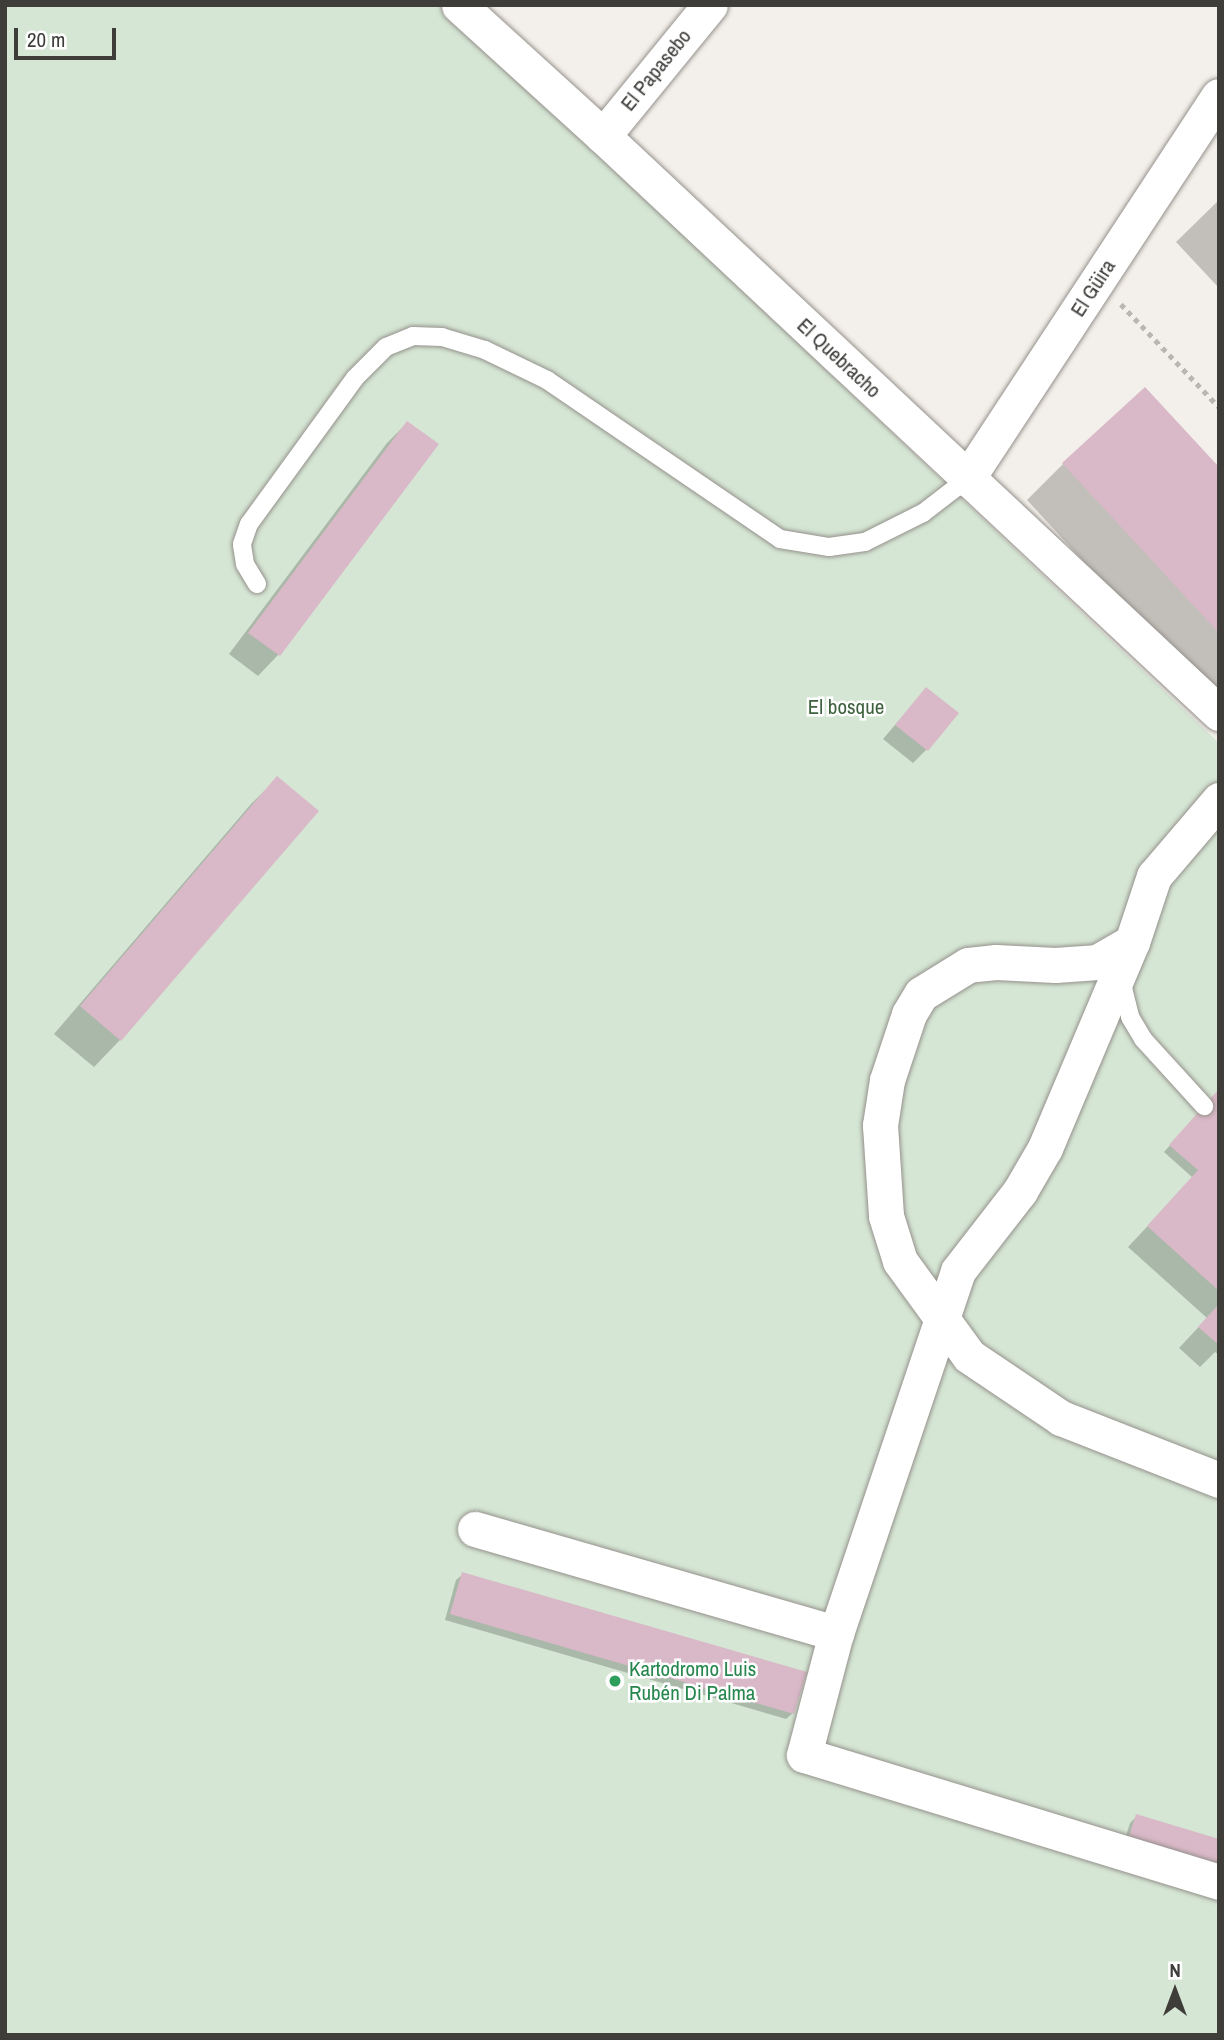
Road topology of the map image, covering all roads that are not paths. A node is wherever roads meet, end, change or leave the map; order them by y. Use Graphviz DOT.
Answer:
graph roads {
  1 [pos="459,5"];
  2 [pos="710,5"];
  3 [pos="1219,96"];
  4 [pos="603,136"];
  5 [pos="967,479"];
  6 [pos="257,584"];
  7 [pos="1219,713"];
  8 [pos="1219,800"];
  9 [pos="1126,955"];
  10 [pos="1204,1105"];
  11 [pos="941,1320"];
  12 [pos="1219,1480"];
  13 [pos="475,1528"];
  14 [pos="836,1633"];
  15 [pos="1219,1882"];
  1 -- 4 [label="street, El Quebracho"];
  2 -- 4 [label="street, El Papasebo"];
  3 -- 5 [label="street, El Güira"];
  4 -- 5 [label="street, El Quebracho"];
  5 -- 6 [label="lane"];
  5 -- 7 [label="street, El Quebracho"];
  8 -- 9 [label="street"];
  9 -- 10 [label="lane"];
  9 -- 11 [label="street"];
  9 -- 11 [label="street"];
  11 -- 12 [label="street"];
  11 -- 14 [label="street"];
  13 -- 14 [label="street"];
  14 -- 15 [label="street"];
}
